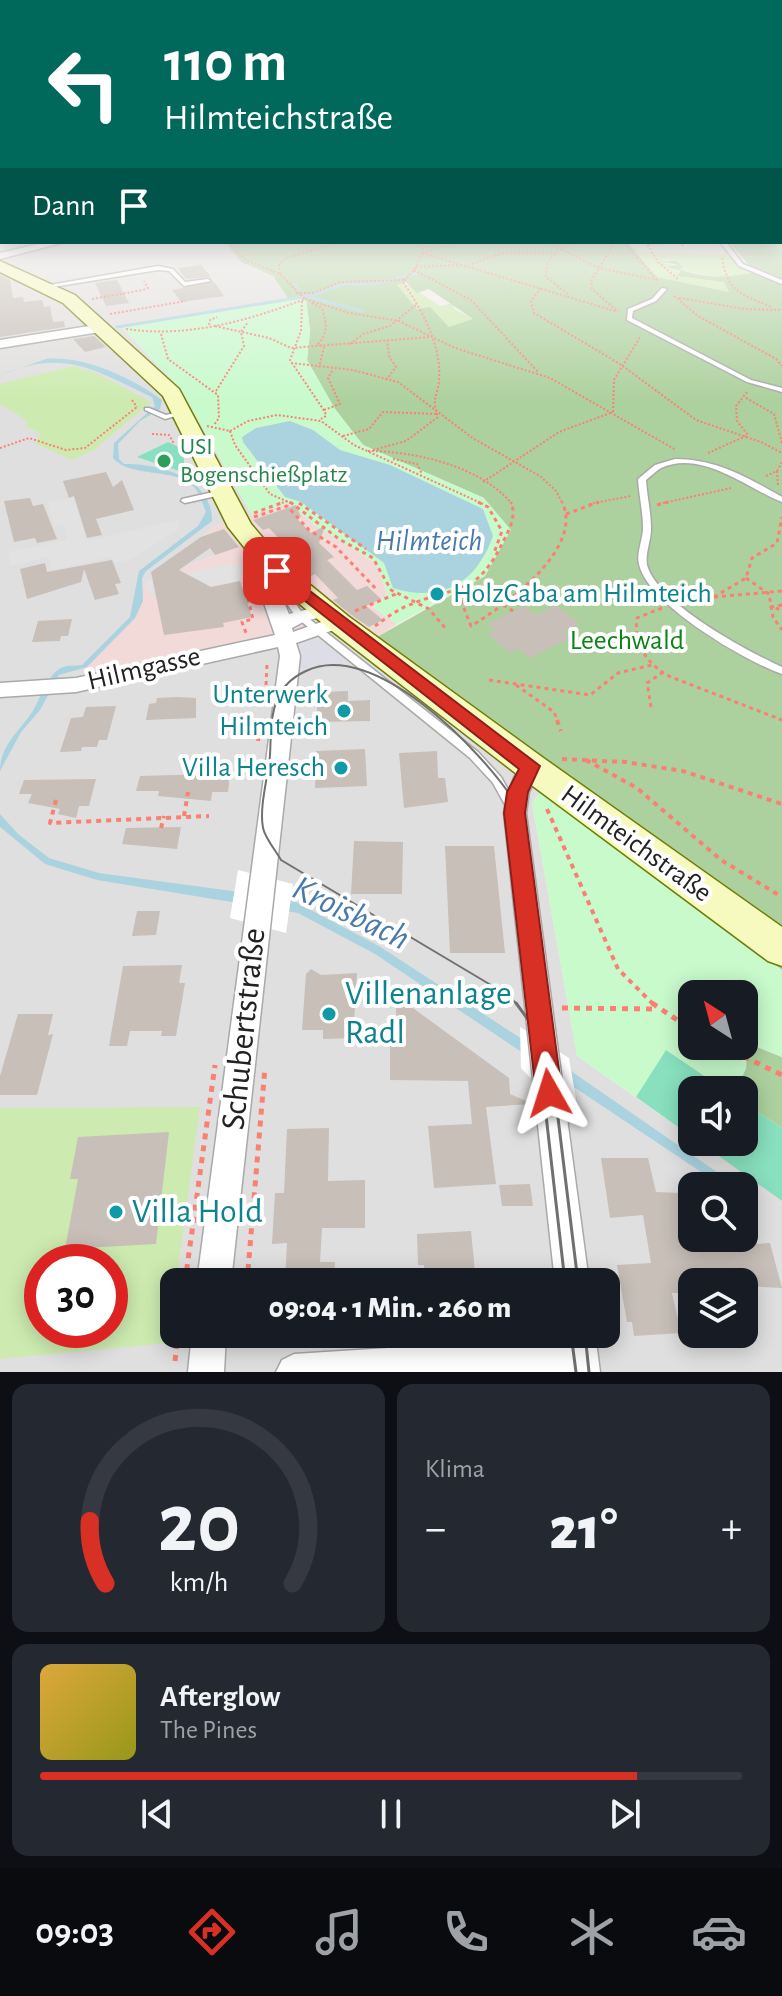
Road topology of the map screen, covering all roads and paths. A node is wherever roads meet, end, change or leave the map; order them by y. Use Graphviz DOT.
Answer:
graph roads {
  1 [pos="17,273"];
  2 [pos="118,273"];
  3 [pos="140,273"];
  4 [pos="174,273"];
  5 [pos="411,273"];
  6 [pos="424,273"];
  7 [pos="493,273"];
  8 [pos="545,273"];
  9 [pos="596,273"];
  10 [pos="620,273"];
  11 [pos="651,273"];
  12 [pos="671,273"];
  13 [pos="726,273"];
  14 [pos="756,273"];
  15 [pos="280,274"];
  16 [pos="405,280"];
  17 [pos="657,280"];
  18 [pos="679,280"];
  19 [pos="66,281"];
  20 [pos="208,281"];
  21 [pos="782,282"];
  22 [pos="47,286"];
  23 [pos="541,288"];
  24 [pos="664,290"];
  25 [pos="297,294"];
  26 [pos="573,297"];
  27 [pos="678,298"];
  28 [pos="304,299"];
  29 [pos="186,301"];
  30 [pos="416,305"];
  31 [pos="775,309"];
  32 [pos="782,310"];
  33 [pos="217,317"];
  34 [pos="629,319"];
  35 [pos="250,320"];
  36 [pos="399,321"];
  37 [pos="104,325"];
  38 [pos="209,325"];
  39 [pos="215,326"];
  40 [pos="241,332"];
  41 [pos="161,334"];
  42 [pos="432,337"];
  43 [pos="387,341"];
  44 [pos="0,344"];
  45 [pos="350,344"];
  46 [pos="324,347"];
  47 [pos="291,348"];
  48 [pos="291,363"];
  49 [pos="622,365"];
  50 [pos="782,366"];
  51 [pos="319,367"];
  52 [pos="333,369"];
  53 [pos="540,375"];
  54 [pos="386,380"];
  55 [pos="749,381"];
  56 [pos="782,390"];
  57 [pos="216,391"];
  58 [pos="746,398"];
  59 [pos="132,400"];
  60 [pos="137,407"];
  61 [pos="147,409"];
  62 [pos="323,410"];
  63 [pos="613,412"];
  64 [pos="184,413"];
  65 [pos="438,413"];
  66 [pos="314,419"];
  67 [pos="230,431"];
  68 [pos="152,434"];
  69 [pos="748,435"];
  70 [pos="343,436"];
  71 [pos="782,443"];
  72 [pos="174,444"];
  73 [pos="0,448"];
  74 [pos="368,451"];
  75 [pos="782,453"];
  76 [pos="389,459"];
  77 [pos="516,460"];
  78 [pos="693,460"];
  79 [pos="782,462"];
  80 [pos="777,471"];
  81 [pos="423,477"];
  82 [pos="483,482"];
  83 [pos="753,482"];
  84 [pos="782,493"];
  85 [pos="215,494"];
  86 [pos="642,496"];
  87 [pos="782,500"];
  88 [pos="185,501"];
  89 [pos="288,501"];
  90 [pos="299,503"];
  91 [pos="645,507"];
  92 [pos="566,514"];
  93 [pos="782,517"];
  94 [pos="331,525"];
  95 [pos="247,526"];
  96 [pos="323,527"];
  97 [pos="366,549"];
  98 [pos="493,557"];
  99 [pos="746,578"];
  100 [pos="244,583"];
  101 [pos="378,591"];
  102 [pos="782,591"];
  103 [pos="458,593"];
  104 [pos="396,594"];
  105 [pos="769,594"];
  106 [pos="714,597"];
  107 [pos="411,604"];
  108 [pos="503,605"];
  109 [pos="678,606"];
  110 [pos="771,607"];
  111 [pos="782,607"];
  112 [pos="513,611"];
  113 [pos="311,627"];
  114 [pos="446,629"];
  115 [pos="782,630"];
  116 [pos="368,631"];
  117 [pos="249,645"];
  118 [pos="652,665"];
  119 [pos="782,671"];
  120 [pos="662,673"];
  121 [pos="489,680"];
  122 [pos="515,684"];
  123 [pos="0,690"];
  124 [pos="651,707"];
  125 [pos="782,720"];
  126 [pos="561,731"];
  127 [pos="583,759"];
  128 [pos="539,761"];
  129 [pos="188,792"];
  130 [pos="543,799"];
  131 [pos="56,800"];
  132 [pos="782,804"];
  133 [pos="515,813"];
  134 [pos="164,816"];
  135 [pos="184,816"];
  136 [pos="209,816"];
  137 [pos="161,828"];
  138 [pos="782,897"];
  139 [pos="782,949"];
  140 [pos="561,1008"];
  141 [pos="658,1009"];
  142 [pos="678,1021"];
  143 [pos="266,1060"];
  144 [pos="751,1060"];
  145 [pos="782,1075"];
  146 [pos="216,1268"];
  147 [pos="248,1268"];
  148 [pos="570,1268"];
  149 [pos="201,1348"];
  150 [pos="580,1353"];
  151 [pos="190,1366"];
  152 [pos="294,1372"];
  1 -- 22 [label="main road, Hilmteichstraße"];
  2 -- 19 [label="lane"];
  3 -- 19 [label="path"];
  4 -- 20 [label="lane"];
  5 -- 16 [label="path"];
  6 -- 53 [label="path"];
  7 -- 23 [label="path"];
  8 -- 26 [label="path"];
  9 -- 26 [label="path"];
  10 -- 17 [label="path"];
  11 -- 17 [label="path"];
  12 -- 18 [label="path"];
  13 -- 31 [label="path"];
  14 -- 21 [label="lane"];
  15 -- 25 [label="path"];
  16 -- 25 [label="path"];
  16 -- 30 [label="path"];
  17 -- 24 [label="path"];
  19 -- 22 [label="lane"];
  22 -- 37 [label="main road, Hilmteichstraße"];
  23 -- 26 [label="path"];
  23 -- 49 [label="path"];
  24 -- 27 [label="path"];
  24 -- 34 [label="lane"];
  25 -- 28 [label="path"];
  27 -- 31 [label="path"];
  27 -- 50 [label="path"];
  28 -- 35 [label="path"];
  28 -- 36 [label="path"];
  28 -- 46 [label="path"];
  28 -- 47 [label="path"];
  29 -- 37 [label="path"];
  30 -- 36 [label="path"];
  30 -- 42 [label="path"];
  31 -- 32 [label="path"];
  33 -- 38 [label="path"];
  34 -- 49 [label="path"];
  34 -- 55 [label="lane"];
  35 -- 39 [label="path"];
  35 -- 40 [label="path"];
  36 -- 42 [label="path"];
  36 -- 45 [label="path"];
  37 -- 41 [label="path"];
  37 -- 44 [label="street"];
  37 -- 64 [label="main road, Hilmteichstraße"];
  38 -- 39 [label="path"];
  38 -- 41 [label="path"];
  39 -- 40 [label="path"];
  40 -- 47 [label="path"];
  40 -- 57 [label="path"];
  41 -- 57 [label="path"];
  42 -- 43 [label="path"];
  42 -- 53 [label="path"];
  42 -- 65 [label="path"];
  43 -- 45 [label="path"];
  43 -- 54 [label="path"];
  45 -- 46 [label="path"];
  46 -- 47 [label="path"];
  46 -- 51 [label="path"];
  47 -- 48 [label="path"];
  48 -- 51 [label="path"];
  48 -- 62 [label="path"];
  49 -- 63 [label="path"];
  49 -- 69 [label="path"];
  51 -- 52 [label="path"];
  52 -- 54 [label="path"];
  52 -- 62 [label="path"];
  53 -- 63 [label="path"];
  54 -- 65 [label="path"];
  55 -- 56 [label="lane"];
  55 -- 58 [label="path"];
  57 -- 67 [label="path"];
  58 -- 69 [label="path"];
  58 -- 71 [label="path"];
  59 -- 60 [label="path"];
  60 -- 61 [label="path"];
  60 -- 73 [label="path"];
  61 -- 64 [label="lane"];
  62 -- 66 [label="path"];
  63 -- 77 [label="path"];
  63 -- 78 [label="path"];
  64 -- 85 [label="main road, Hilmteichstraße"];
  65 -- 70 [label="path"];
  65 -- 74 [label="path"];
  65 -- 77 [label="path"];
  66 -- 67 [label="path"];
  66 -- 70 [label="path"];
  67 -- 89 [label="path"];
  68 -- 72 [label="path"];
  69 -- 75 [label="path"];
  69 -- 78 [label="path"];
  70 -- 74 [label="path"];
  74 -- 76 [label="path"];
  74 -- 82 [label="path"];
  76 -- 81 [label="path"];
  76 -- 81 [label="path"];
  77 -- 82 [label="path"];
  77 -- 92 [label="path"];
  78 -- 83 [label="lane"];
  78 -- 86 [label="lane"];
  79 -- 80 [label="path"];
  80 -- 83 [label="path"];
  80 -- 84 [label="path"];
  81 -- 98 [label="path"];
  82 -- 98 [label="path"];
  83 -- 87 [label="lane"];
  83 -- 91 [label="path"];
  85 -- 88 [label="lane"];
  85 -- 95 [label="main road, Hilmteichstraße"];
  86 -- 91 [label="lane"];
  86 -- 92 [label="path"];
  89 -- 95 [label="path"];
  89 -- 96 [label="path"];
  90 -- 94 [label="path"];
  91 -- 109 [label="lane"];
  92 -- 108 [label="path"];
  93 -- 99 [label="path"];
  94 -- 96 [label="path"];
  94 -- 97 [label="path"];
  95 -- 101 [label="path"];
  95 -- 113 [label="street"];
  95 -- 113 [label="main road, Hilmteichstraße"];
  96 -- 104 [label="path"];
  98 -- 103 [label="path"];
  99 -- 105 [label="path"];
  99 -- 106 [label="path"];
  100 -- 117 [label="path"];
  102 -- 105 [label="path"];
  103 -- 107 [label="path"];
  103 -- 108 [label="path"];
  104 -- 107 [label="path"];
  104 -- 113 [label="path"];
  105 -- 106 [label="path"];
  105 -- 110 [label="path"];
  106 -- 109 [label="path"];
  107 -- 114 [label="path"];
  107 -- 116 [label="path"];
  108 -- 112 [label="path"];
  109 -- 118 [label="path"];
  109 -- 119 [label="lane"];
  110 -- 111 [label="path"];
  110 -- 115 [label="path"];
  113 -- 117 [label="street, Hilmgasse"];
  113 -- 128 [label="main road, Hilmteichstraße"];
  113 -- 133 [label="lane"];
  113 -- 146 [label="street, Schubertstraße"];
  117 -- 123 [label="street, Hilmgasse"];
  118 -- 120 [label="path"];
  118 -- 122 [label="path"];
  120 -- 124 [label="path"];
  120 -- 125 [label="path"];
  121 -- 122 [label="path"];
  122 -- 126 [label="path"];
  127 -- 128 [label="path"];
  127 -- 132 [label="path"];
  127 -- 138 [label="path"];
  128 -- 133 [label="street"];
  128 -- 139 [label="main road, Hilmteichstraße"];
  129 -- 135 [label="path"];
  130 -- 141 [label="path"];
  131 -- 134 [label="path"];
  133 -- 148 [label="street"];
  134 -- 135 [label="path"];
  134 -- 137 [label="path"];
  135 -- 136 [label="path"];
  140 -- 141 [label="path"];
  141 -- 142 [label="path"];
  143 -- 147 [label="path"];
  144 -- 145 [label="path"];
  149 -- 151 [label="street"];
  150 -- 152 [label="street"];
}
